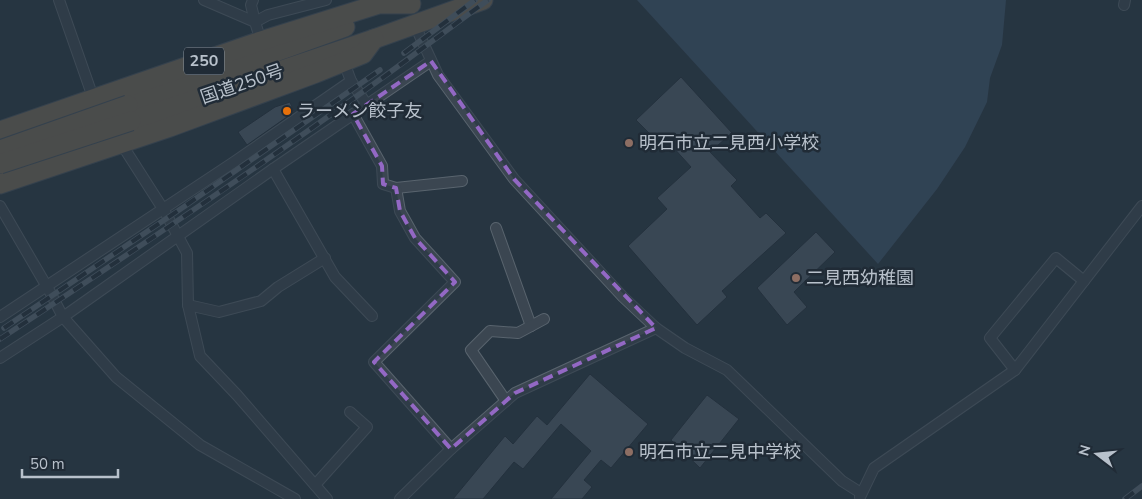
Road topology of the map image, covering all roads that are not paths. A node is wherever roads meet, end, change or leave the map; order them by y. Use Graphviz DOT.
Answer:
graph roads {
  1 [pos="59,0"];
  2 [pos="204,0"];
  3 [pos="253,0"];
  4 [pos="326,0"];
  5 [pos="483,0"];
  6 [pos="414,1"];
  7 [pos="255,22"];
  8 [pos="417,23"];
  9 [pos="374,39"];
  10 [pos="261,41"];
  11 [pos="431,61"];
  12 [pos="344,62"];
  13 [pos="351,81"];
  14 [pos="93,99"];
  15 [pos="366,105"];
  16 [pos="129,113"];
  17 [pos="353,114"];
  18 [pos="0,131"];
  19 [pos="122,143"];
  20 [pos="0,150"];
  21 [pos="0,164"];
  22 [pos="273,169"];
  23 [pos="462,180"];
  24 [pos="0,184"];
  25 [pos="396,188"];
  26 [pos="0,206"];
  27 [pos="1142,206"];
  28 [pos="162,210"];
  29 [pos="496,228"];
  30 [pos="178,236"];
  31 [pos="324,258"];
  32 [pos="1084,281"];
  33 [pos="47,287"];
  34 [pos="188,305"];
  35 [pos="372,316"];
  36 [pos="0,317"];
  37 [pos="63,317"];
  38 [pos="544,319"];
  39 [pos="531,326"];
  40 [pos="656,328"];
  41 [pos="0,358"];
  42 [pos="1015,370"];
  43 [pos="506,401"];
  44 [pos="350,412"];
  45 [pos="451,449"];
  46 [pos="315,484"];
  47 [pos="860,496"];
  48 [pos="295,499"];
  49 [pos="327,499"];
  50 [pos="400,499"];
  1 -- 14 [label="street"];
  2 -- 7 [label="street"];
  3 -- 7 [label="street"];
  4 -- 7 [label="street"];
  5 -- 8 [label="highway, 国道250号 / 250"];
  6 -- 8 [label="street"];
  6 -- 10 [label="highway, 250"];
  6 -- 16 [label="highway, 国道250号 / 250"];
  7 -- 10 [label="street"];
  8 -- 9 [label="highway, 国道250号 / 250"];
  8 -- 11 [label="street"];
  9 -- 12 [label="highway, 250"];
  9 -- 16 [label="highway, 国道250号 / 250"];
  10 -- 14 [label="highway, 250"];
  11 -- 15 [label="street"];
  11 -- 40 [label="street"];
  12 -- 13 [label="street"];
  12 -- 19 [label="highway, 250"];
  13 -- 15 [label="street"];
  13 -- 28 [label="street"];
  14 -- 18 [label="highway, 250"];
  14 -- 19 [label="street"];
  15 -- 17 [label="street"];
  16 -- 20 [label="highway, 国道250号 / 250, bridge"];
  16 -- 21 [label="highway, 国道250号 / 250, bridge"];
  17 -- 22 [label="street"];
  17 -- 25 [label="street"];
  19 -- 24 [label="highway, 250"];
  19 -- 28 [label="street"];
  22 -- 30 [label="street"];
  22 -- 31 [label="street"];
  23 -- 25 [label="street"];
  25 -- 45 [label="street"];
  26 -- 33 [label="street"];
  27 -- 32 [label="street"];
  28 -- 30 [label="street"];
  28 -- 33 [label="street"];
  29 -- 39 [label="street"];
  30 -- 34 [label="street"];
  30 -- 37 [label="street"];
  31 -- 34 [label="street"];
  31 -- 35 [label="street"];
  32 -- 42 [label="street"];
  32 -- 42 [label="street"];
  33 -- 36 [label="street"];
  33 -- 37 [label="street"];
  34 -- 46 [label="street"];
  37 -- 41 [label="street"];
  37 -- 48 [label="street"];
  38 -- 39 [label="street"];
  39 -- 43 [label="street"];
  40 -- 43 [label="street"];
  40 -- 47 [label="street"];
  42 -- 47 [label="street"];
  43 -- 45 [label="street"];
  44 -- 46 [label="street"];
  45 -- 50 [label="street"];
  46 -- 49 [label="street"];
}
